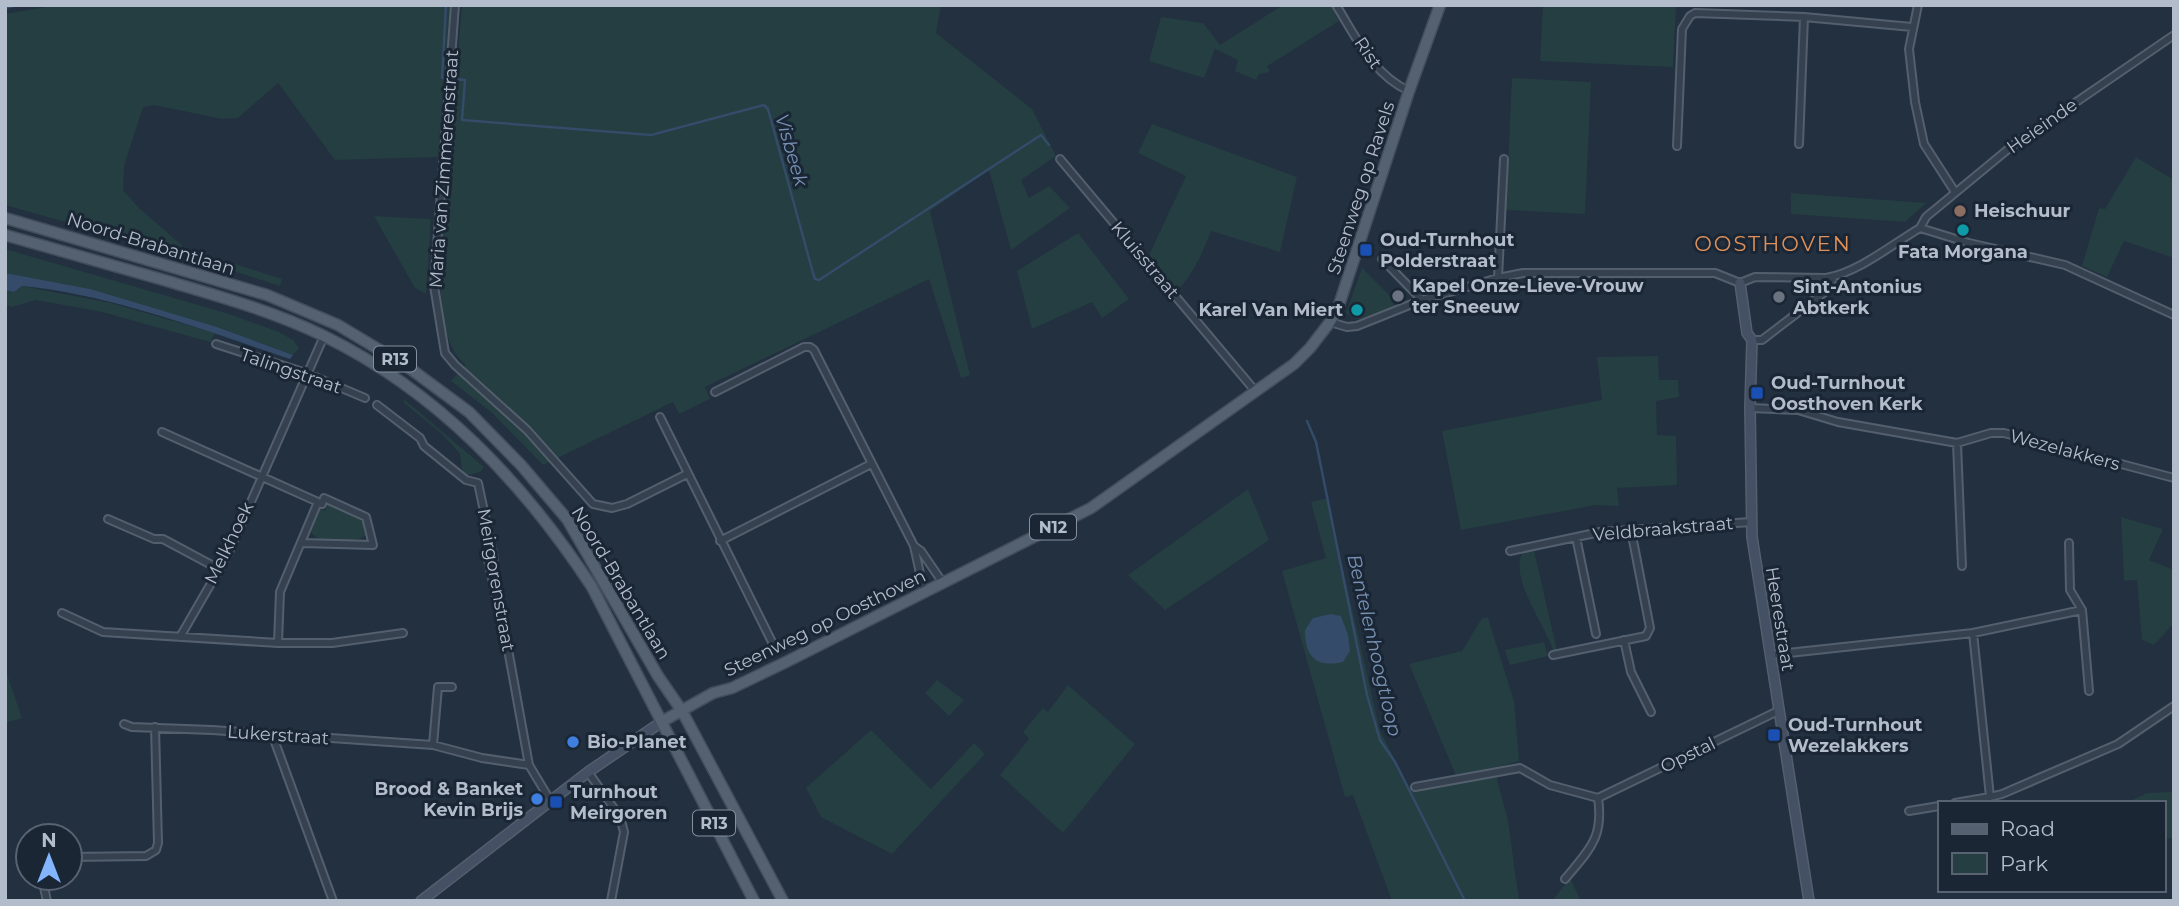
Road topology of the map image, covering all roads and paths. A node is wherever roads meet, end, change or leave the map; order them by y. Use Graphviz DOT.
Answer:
graph roads {
  1 [pos="456,5"];
  2 [pos="1336,5"];
  3 [pos="1440,5"];
  4 [pos="1918,5"];
  5 [pos="1804,17"];
  6 [pos="1912,27"];
  7 [pos="2174,35"];
  8 [pos="1409,91"];
  9 [pos="1799,144"];
  10 [pos="1677,146"];
  11 [pos="1060,159"];
  12 [pos="1504,159"];
  13 [pos="1955,192"];
  14 [pos="5,218"];
  15 [pos="1920,228"];
  16 [pos="5,235"];
  17 [pos="1382,259"];
  18 [pos="1834,276"];
  19 [pos="1498,278"];
  20 [pos="1740,283"];
  21 [pos="1422,300"];
  22 [pos="2174,316"];
  23 [pos="1330,322"];
  24 [pos="324,336"];
  25 [pos="1752,340"];
  26 [pos="216,344"];
  27 [pos="306,373"];
  28 [pos="715,392"];
  29 [pos="1256,392"];
  30 [pos="365,398"];
  31 [pos="377,405"];
  32 [pos="1750,408"];
  33 [pos="660,417"];
  34 [pos="162,432"];
  35 [pos="1957,443"];
  36 [pos="871,464"];
  37 [pos="687,474"];
  38 [pos="261,477"];
  39 [pos="2174,478"];
  40 [pos="318,502"];
  41 [pos="108,519"];
  42 [pos="1751,522"];
  43 [pos="1631,530"];
  44 [pos="1576,537"];
  45 [pos="720,541"];
  46 [pos="301,543"];
  47 [pos="2069,543"];
  48 [pos="914,546"];
  49 [pos="1510,551"];
  50 [pos="1962,566"];
  51 [pos="219,569"];
  52 [pos="943,583"];
  53 [pos="924,592"];
  54 [pos="2082,610"];
  55 [pos="62,613"];
  56 [pos="403,633"];
  57 [pos="1973,633"];
  58 [pos="1596,634"];
  59 [pos="180,637"];
  60 [pos="1624,640"];
  61 [pos="278,643"];
  62 [pos="775,648"];
  63 [pos="1552,655"];
  64 [pos="1770,656"];
  65 [pos="452,687"];
  66 [pos="2089,691"];
  67 [pos="2174,706"];
  68 [pos="682,711"];
  69 [pos="1779,711"];
  70 [pos="1651,712"];
  71 [pos="663,721"];
  72 [pos="124,724"];
  73 [pos="155,727"];
  74 [pos="272,734"];
  75 [pos="433,745"];
  76 [pos="529,765"];
  77 [pos="588,772"];
  78 [pos="1415,787"];
  79 [pos="1990,797"];
  80 [pos="1598,798"];
  81 [pos="550,800"];
  82 [pos="1967,801"];
  83 [pos="1938,806"];
  84 [pos="1909,811"];
  85 [pos="84,857"];
  86 [pos="1565,879"];
  87 [pos="333,901"];
  88 [pos="421,901"];
  89 [pos="611,901"];
  90 [pos="754,901"];
  91 [pos="783,901"];
  92 [pos="1809,901"];
  1 -- 37 [label="street, Maria van Zimmerenstraat"];
  2 -- 8 [label="street, Rist"];
  3 -- 8 [label="main road, Steenweg op Ravels / N12"];
  4 -- 6 [label="street"];
  5 -- 6 [label="street"];
  5 -- 9 [label="street"];
  5 -- 10 [label="street"];
  6 -- 13 [label="street"];
  7 -- 13 [label="street, Heieinde"];
  8 -- 23 [label="main road, Steenweg op Ravels / N12"];
  11 -- 29 [label="street, Kluisstraat"];
  12 -- 19 [label="street"];
  13 -- 15 [label="street, Heieinde"];
  14 -- 68 [label="main road, Noord-Brabantlaan / R13"];
  15 -- 18 [label="street, Heieinde"];
  15 -- 22 [label="street"];
  16 -- 24 [label="main road, Noord-Brabantlaan / R13"];
  17 -- 21 [label="street"];
  18 -- 20 [label="street"];
  18 -- 25 [label="street"];
  19 -- 20 [label="street"];
  19 -- 21 [label="street"];
  20 -- 25 [label="street, Heerestraat"];
  21 -- 23 [label="street"];
  23 -- 29 [label="main road, Steenweg op Ravels / N12"];
  24 -- 27 [label="street, Melkhoek"];
  24 -- 71 [label="main road, Noord-Brabantlaan / R13"];
  25 -- 32 [label="street, Heerestraat"];
  26 -- 27 [label="street, Talingstraat"];
  27 -- 30 [label="street, Talingstraat"];
  27 -- 38 [label="street, Melkhoek"];
  28 -- 36 [label="street"];
  29 -- 52 [label="main road, Steenweg op Oosthoven / N12"];
  31 -- 76 [label="street, Meirgorenstraat"];
  32 -- 35 [label="street, Wezelakkers"];
  32 -- 42 [label="street, Heerestraat"];
  33 -- 37 [label="street"];
  34 -- 38 [label="street"];
  35 -- 39 [label="street, Wezelakkers"];
  35 -- 50 [label="street"];
  36 -- 45 [label="street"];
  36 -- 48 [label="street"];
  37 -- 45 [label="street"];
  38 -- 40 [label="street"];
  38 -- 51 [label="street, Melkhoek"];
  40 -- 46 [label="street"];
  40 -- 46 [label="street"];
  41 -- 51 [label="street"];
  42 -- 43 [label="street, Veldbraakstraat"];
  42 -- 64 [label="street, Heerestraat"];
  43 -- 44 [label="street, Veldbraakstraat"];
  43 -- 60 [label="street"];
  44 -- 49 [label="street, Veldbraakstraat"];
  44 -- 58 [label="street, Veldbraakstraat"];
  45 -- 62 [label="street"];
  46 -- 61 [label="street"];
  47 -- 54 [label="street"];
  48 -- 52 [label="street"];
  48 -- 53 [label="street"];
  51 -- 59 [label="street, Melkhoek"];
  52 -- 53 [label="main road, Steenweg op Oosthoven / N12"];
  53 -- 68 [label="main road, Steenweg op Oosthoven / N12"];
  54 -- 57 [label="street"];
  54 -- 66 [label="street"];
  55 -- 59 [label="street"];
  56 -- 61 [label="street"];
  57 -- 64 [label="street"];
  57 -- 79 [label="street"];
  59 -- 61 [label="street"];
  60 -- 63 [label="street"];
  60 -- 70 [label="street"];
  64 -- 69 [label="street, Heerestraat"];
  65 -- 75 [label="street"];
  67 -- 79 [label="street"];
  68 -- 71 [label="main road, Steenweg op Oosthoven / N12"];
  68 -- 91 [label="main road, Noord-Brabantlaan / R13"];
  69 -- 80 [label="street, Opstal"];
  69 -- 92 [label="street, Heerestraat"];
  71 -- 77 [label="street, Steenweg op Oosthoven"];
  71 -- 90 [label="main road, Noord-Brabantlaan / R13"];
  72 -- 73 [label="street, Lukerstraat"];
  73 -- 74 [label="street, Lukerstraat"];
  73 -- 85 [label="street"];
  74 -- 75 [label="street, Lukerstraat"];
  74 -- 87 [label="street"];
  75 -- 76 [label="street, Lukerstraat"];
  76 -- 81 [label="street, Meirgorenstraat"];
  77 -- 81 [label="street, Steenweg op Oosthoven"];
  77 -- 89 [label="street"];
  78 -- 80 [label="street"];
  79 -- 82 [label="street"];
  80 -- 86 [label="street"];
  81 -- 88 [label="street, Steenweg op Oosthoven"];
  83 -- 84 [label="street"];
}
